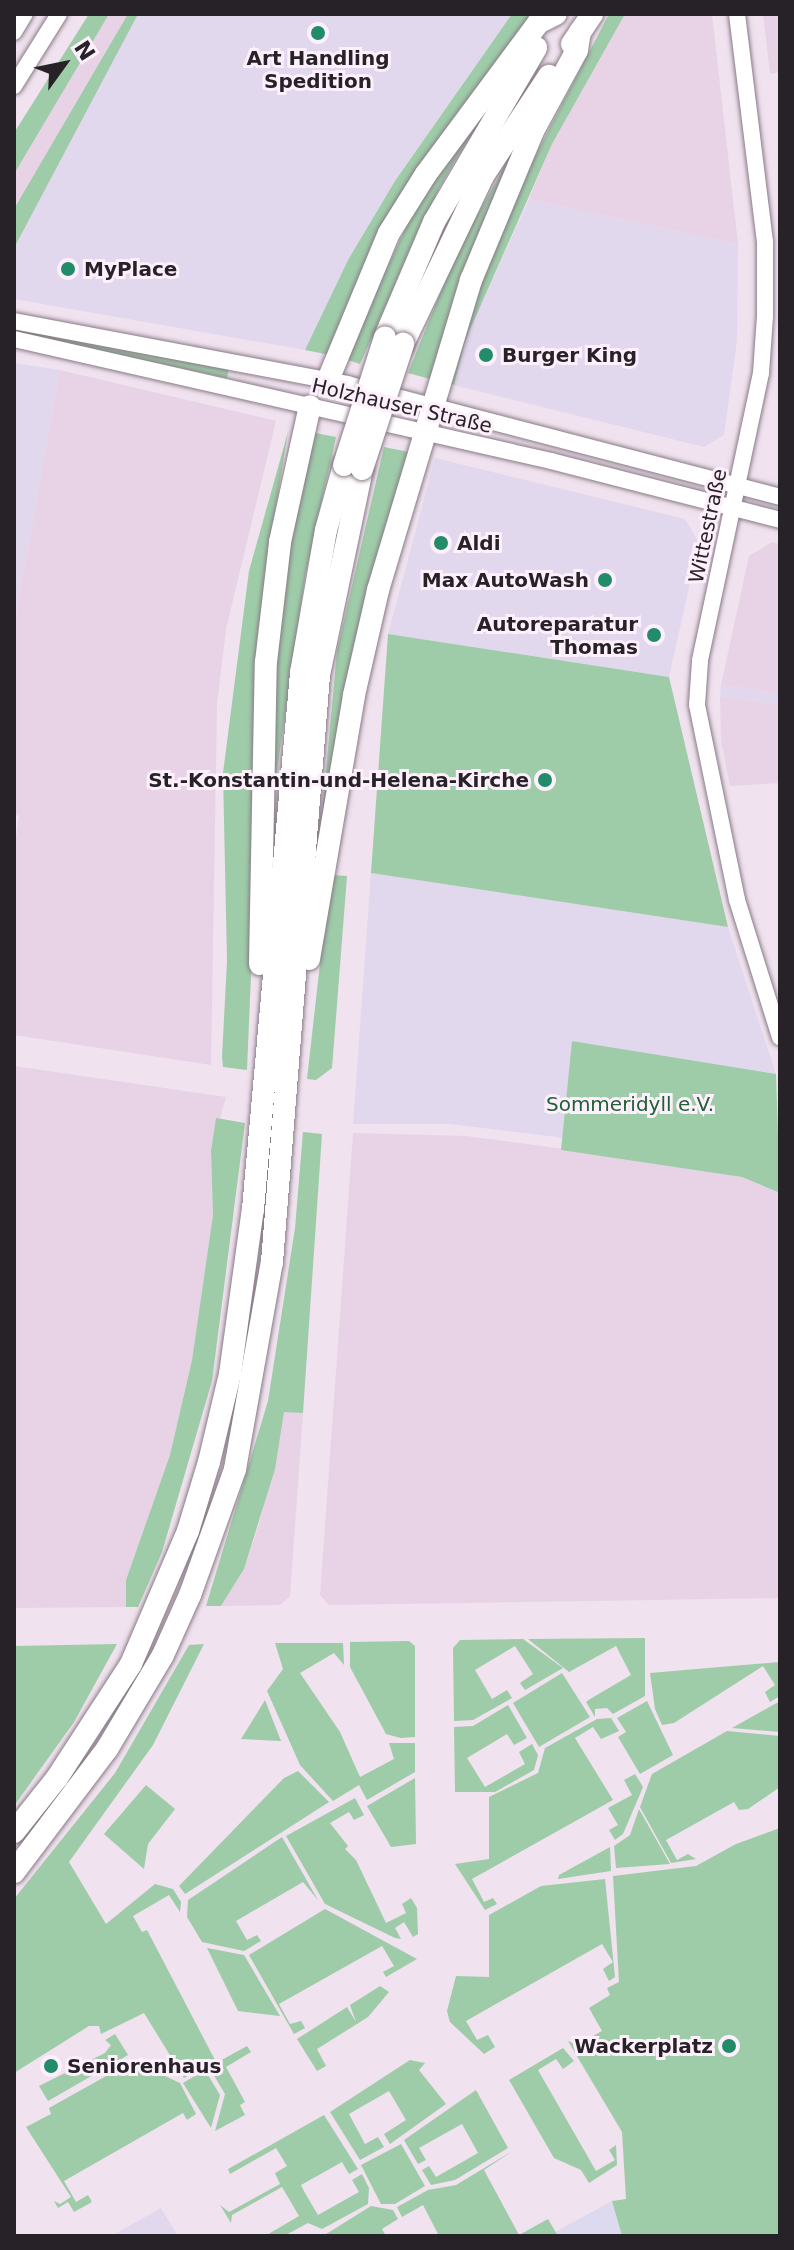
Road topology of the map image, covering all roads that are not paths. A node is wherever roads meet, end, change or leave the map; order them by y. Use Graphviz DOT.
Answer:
graph roads {
  1 [pos="25,14"];
  2 [pos="59,14"];
  3 [pos="557,14"];
  4 [pos="737,14"];
  5 [pos="586,23"];
  6 [pos="14,32"];
  7 [pos="14,86"];
  8 [pos="14,321"];
  9 [pos="14,339"];
  10 [pos="394,341"];
  11 [pos="328,380"];
  12 [pos="434,404"];
  13 [pos="310,406"];
  14 [pos="427,432"];
  15 [pos="353,467"];
  16 [pos="738,485"];
  17 [pos="780,497"];
  18 [pos="733,507"];
  19 [pos="780,520"];
  20 [pos="296,997"];
  21 [pos="268,1030"];
  22 [pos="780,1037"];
  23 [pos="14,1832"];
  24 [pos="14,1872"];
  1 -- 6 [label="main road"];
  2 -- 7 [label="main road"];
  3 -- 10 [label="highway"];
  3 -- 11 [label="highway"];
  4 -- 16 [label="main road, Wittestraße"];
  5 -- 10 [label="highway"];
  5 -- 12 [label="highway"];
  8 -- 11 [label="main road, Holzhauser Straße"];
  9 -- 13 [label="main road, Holzhauser Straße"];
  10 -- 15 [label="highway, bridge"];
  11 -- 12 [label="main road, Holzhauser Straße"];
  11 -- 13 [label="main road"];
  12 -- 14 [label="highway"];
  12 -- 16 [label="main road, Holzhauser Straße"];
  13 -- 14 [label="main road, Holzhauser Straße"];
  13 -- 21 [label="highway"];
  14 -- 18 [label="main road, Holzhauser Straße"];
  14 -- 20 [label="highway"];
  15 -- 20 [label="highway"];
  15 -- 21 [label="highway"];
  16 -- 17 [label="main road, Holzhauser Straße"];
  16 -- 18 [label="main road, Wittestraße"];
  18 -- 19 [label="main road, Holzhauser Straße"];
  18 -- 22 [label="main road, Wittestraße"];
  20 -- 24 [label="highway"];
  21 -- 23 [label="highway"];
}
